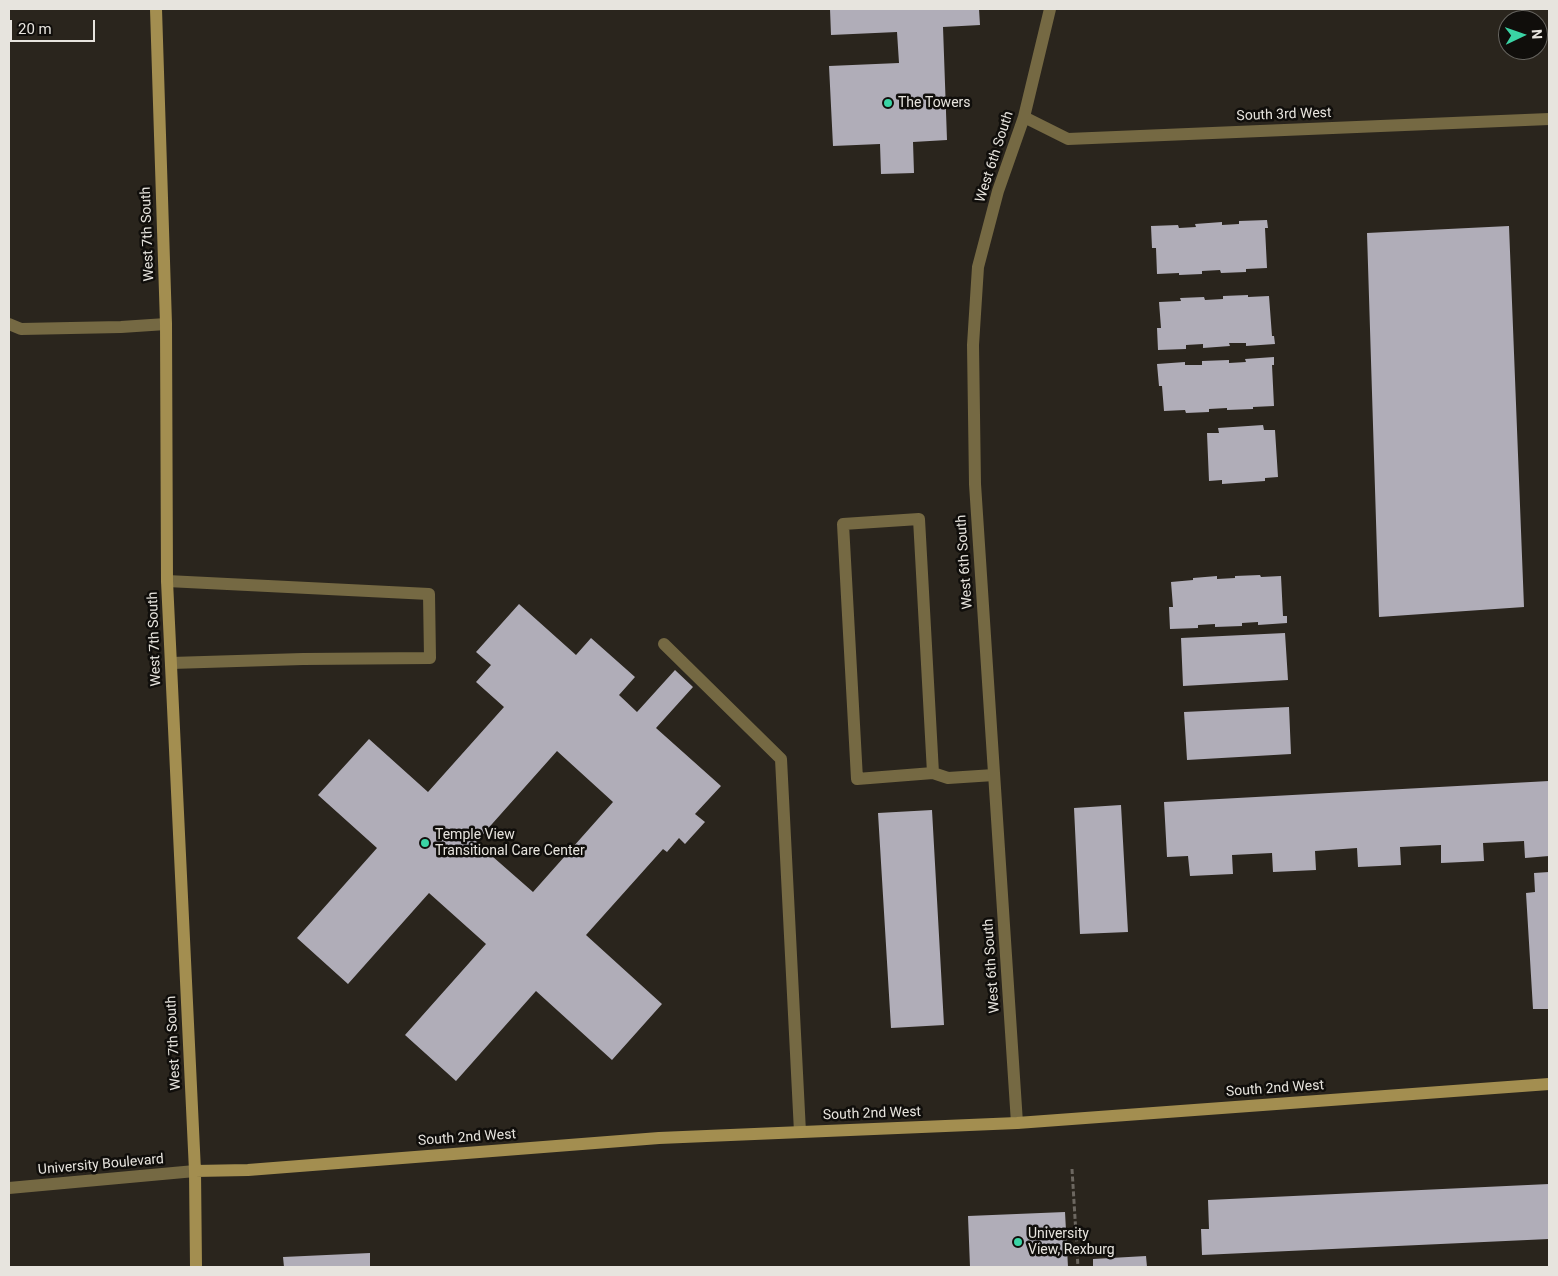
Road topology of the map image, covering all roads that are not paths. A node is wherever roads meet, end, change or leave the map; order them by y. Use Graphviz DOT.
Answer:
graph roads {
  1 [pos="156,9"];
  2 [pos="1050,9"];
  3 [pos="1024,117"];
  4 [pos="1549,119"];
  5 [pos="9,324"];
  6 [pos="166,324"];
  7 [pos="167,581"];
  8 [pos="664,644"];
  9 [pos="171,663"];
  10 [pos="933,773"];
  11 [pos="994,775"];
  12 [pos="1549,1084"];
  13 [pos="1017,1123"];
  14 [pos="800,1132"];
  15 [pos="195,1171"];
  16 [pos="9,1188"];
  17 [pos="196,1267"];
  1 -- 6 [label="main road, West 7th South"];
  2 -- 3 [label="street, West 6th South"];
  3 -- 4 [label="street, South 3rd West"];
  3 -- 11 [label="street, West 6th South"];
  5 -- 6 [label="street"];
  6 -- 7 [label="main road, West 7th South"];
  7 -- 9 [label="main road, West 7th South"];
  7 -- 9 [label="street"];
  8 -- 14 [label="street"];
  9 -- 15 [label="main road, West 7th South"];
  10 -- 10 [label="street"];
  10 -- 11 [label="street"];
  11 -- 13 [label="street, West 6th South"];
  12 -- 13 [label="main road, South 2nd West"];
  13 -- 14 [label="main road, South 2nd West"];
  14 -- 15 [label="main road, South 2nd West"];
  15 -- 16 [label="street, University Boulevard"];
  15 -- 17 [label="main road, West 7th South"];
}
